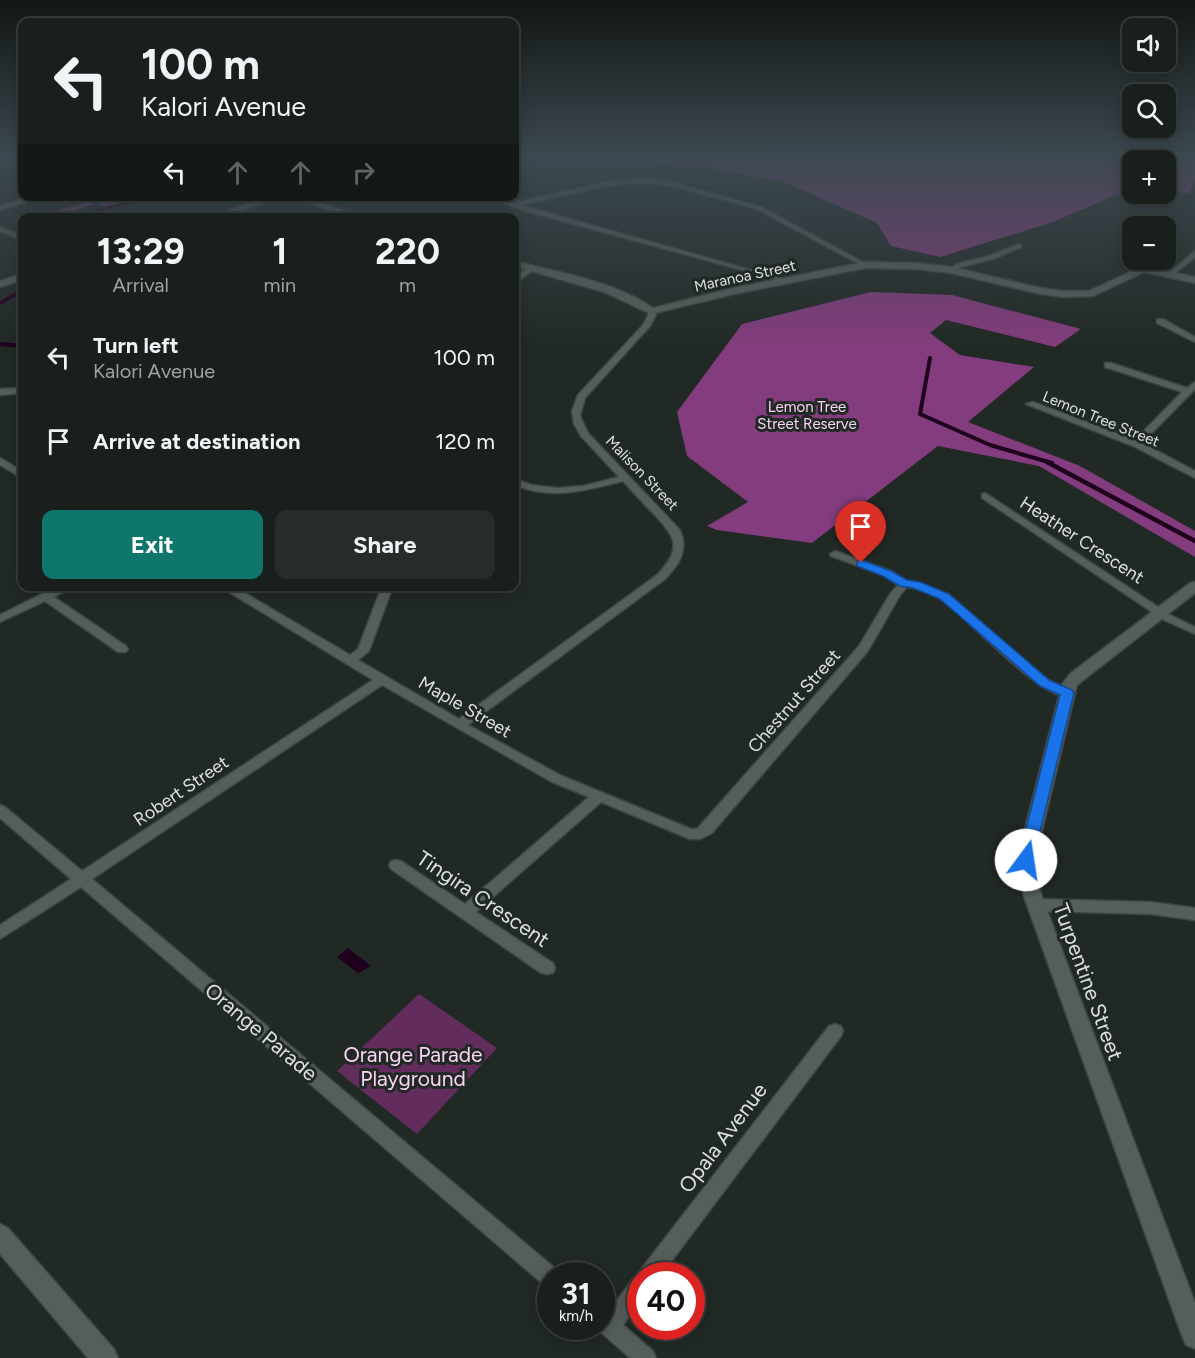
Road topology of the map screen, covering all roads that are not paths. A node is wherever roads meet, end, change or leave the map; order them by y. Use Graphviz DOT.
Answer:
graph roads {
  1 [pos="571,221"];
  2 [pos="784,221"];
  3 [pos="0,229"];
  4 [pos="11,234"];
  5 [pos="0,237"];
  6 [pos="18,237"];
  7 [pos="1019,246"];
  8 [pos="1195,253"];
  9 [pos="519,264"];
  10 [pos="865,265"];
  11 [pos="532,268"];
  12 [pos="951,270"];
  13 [pos="1171,274"];
  14 [pos="519,277"];
  15 [pos="18,278"];
  16 [pos="1195,279"];
  17 [pos="784,281"];
  18 [pos="0,284"];
  19 [pos="651,311"];
  20 [pos="1160,321"];
  21 [pos="1195,340"];
  22 [pos="1108,365"];
  23 [pos="1192,388"];
  24 [pos="18,391"];
  25 [pos="0,392"];
  26 [pos="1030,405"];
  27 [pos="1136,444"];
  28 [pos="0,461"];
  29 [pos="18,472"];
  30 [pos="1195,475"];
  31 [pos="625,478"];
  32 [pos="519,484"];
  33 [pos="985,496"];
  34 [pos="835,554"];
  35 [pos="904,584"];
  36 [pos="1195,586"];
  37 [pos="58,591"];
  38 [pos="233,591"];
  39 [pos="386,591"];
  40 [pos="46,597"];
  41 [pos="1161,612"];
  42 [pos="0,619"];
  43 [pos="1195,631"];
  44 [pos="122,649"];
  45 [pos="350,660"];
  46 [pos="381,680"];
  47 [pos="1067,693"];
  48 [pos="459,725"];
  49 [pos="598,797"];
  50 [pos="0,810"];
  51 [pos="700,834"];
  52 [pos="396,865"];
  53 [pos="81,879"];
  54 [pos="1036,905"];
  55 [pos="466,912"];
  56 [pos="1195,915"];
  57 [pos="0,933"];
  58 [pos="547,968"];
  59 [pos="835,1031"];
  60 [pos="0,1236"];
  61 [pos="659,1262"];
  62 [pos="537,1266"];
  63 [pos="627,1300"];
  64 [pos="615,1313"];
  65 [pos="615,1332"];
  66 [pos="1195,1336"];
  67 [pos="105,1358"];
  68 [pos="646,1358"];
  1 -- 17 [label="street"];
  2 -- 10 [label="street"];
  3 -- 4 [label="street"];
  4 -- 5 [label="street"];
  4 -- 6 [label="street"];
  7 -- 12 [label="street, Maranoa Street"];
  8 -- 13 [label="street"];
  9 -- 11 [label="street"];
  10 -- 12 [label="street, Maranoa Street"];
  10 -- 17 [label="street, Maranoa Street"];
  11 -- 14 [label="street"];
  11 -- 19 [label="street"];
  12 -- 13 [label="street"];
  13 -- 16 [label="street"];
  15 -- 18 [label="street"];
  17 -- 19 [label="street, Maranoa Street"];
  19 -- 31 [label="street, Malison Street"];
  20 -- 21 [label="street"];
  22 -- 23 [label="street"];
  23 -- 27 [label="street"];
  24 -- 25 [label="street"];
  26 -- 27 [label="street, Lemon Tree Street"];
  27 -- 30 [label="street, Lemon Tree Street"];
  28 -- 29 [label="street"];
  31 -- 32 [label="street"];
  31 -- 48 [label="street, Malison Street"];
  33 -- 41 [label="street, Heather Crescent"];
  34 -- 35 [label="street"];
  35 -- 47 [label="street"];
  35 -- 51 [label="street, Chestnut Street"];
  36 -- 41 [label="street, Turpentine Street"];
  37 -- 40 [label="street"];
  38 -- 45 [label="street, Maple Street"];
  39 -- 45 [label="street"];
  40 -- 42 [label="street"];
  40 -- 44 [label="street"];
  41 -- 43 [label="street, Heather Crescent"];
  41 -- 47 [label="street, Turpentine Street"];
  45 -- 46 [label="street, Maple Street"];
  46 -- 48 [label="street, Maple Street"];
  46 -- 53 [label="street, Robert Street"];
  47 -- 54 [label="street, Turpentine Street"];
  48 -- 49 [label="street, Maple Street"];
  49 -- 51 [label="street, Maple Street"];
  49 -- 55 [label="street"];
  50 -- 53 [label="street, Orange Parade"];
  52 -- 55 [label="street, Tingira Crescent"];
  53 -- 57 [label="street, Robert Street"];
  53 -- 62 [label="street, Orange Parade"];
  54 -- 56 [label="street"];
  54 -- 66 [label="street, Turpentine Street"];
  55 -- 58 [label="street, Tingira Crescent"];
  59 -- 61 [label="street, Opala Avenue"];
  60 -- 67 [label="street"];
  63 -- 64 [label="street"];
  65 -- 68 [label="street"];
}
